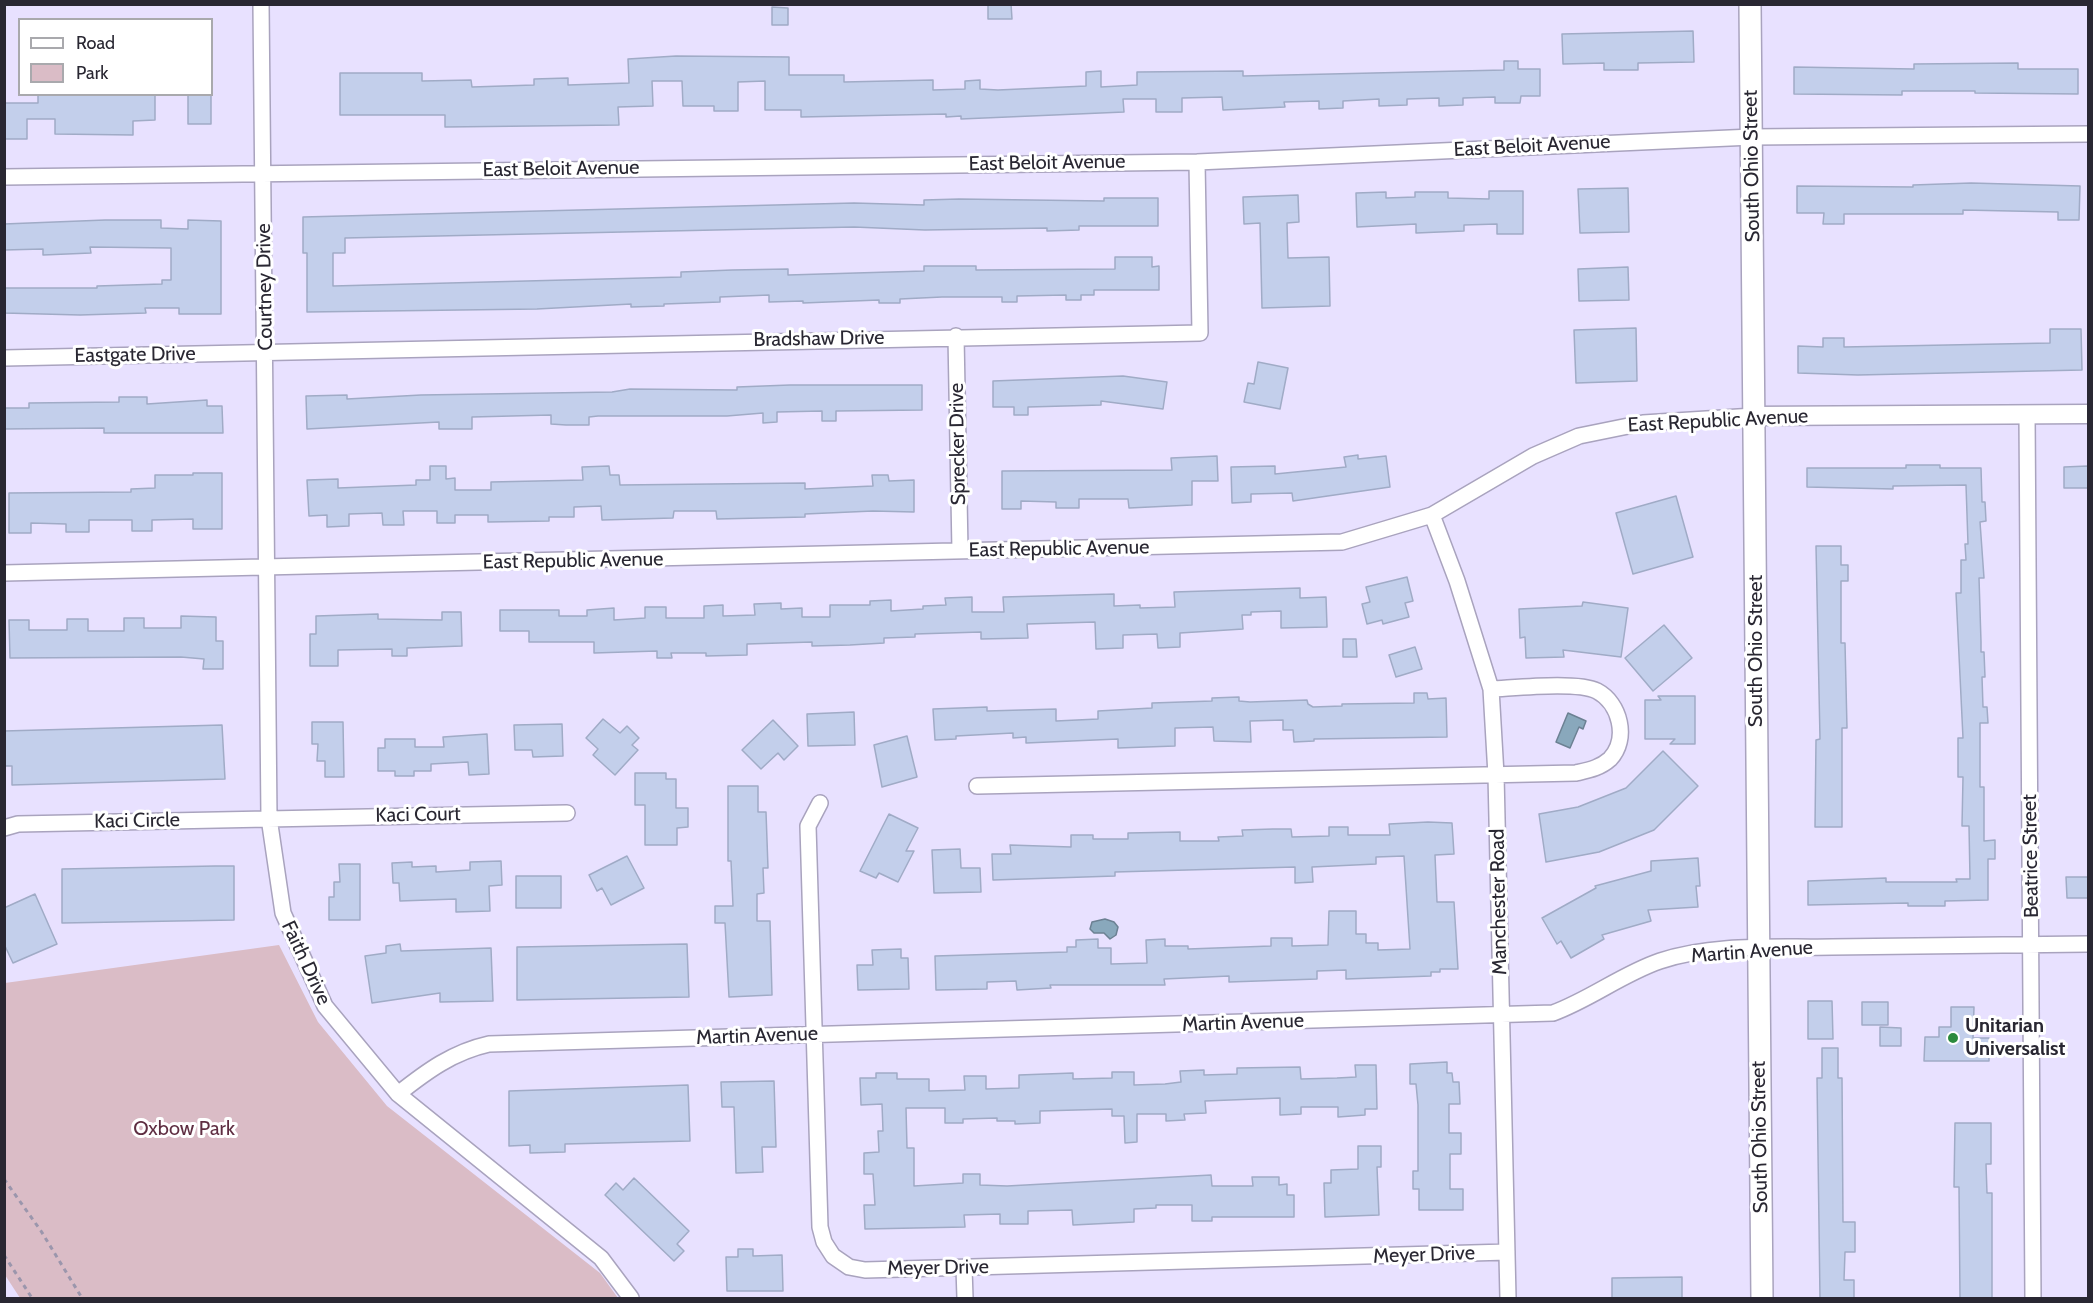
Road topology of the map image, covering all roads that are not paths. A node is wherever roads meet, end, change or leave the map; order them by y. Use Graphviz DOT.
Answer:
graph roads {
  1 [pos="261,4"];
  2 [pos="1750,4"];
  3 [pos="2088,134"];
  4 [pos="1752,137"];
  5 [pos="1197,162"];
  6 [pos="263,173"];
  7 [pos="4,177"];
  8 [pos="956,336"];
  9 [pos="266,352"];
  10 [pos="4,358"];
  11 [pos="2027,414"];
  12 [pos="2088,414"];
  13 [pos="1754,416"];
  14 [pos="1432,515"];
  15 [pos="960,551"];
  16 [pos="266,569"];
  17 [pos="4,573"];
  18 [pos="1491,689"];
  19 [pos="1496,776"];
  20 [pos="977,786"];
  21 [pos="820,802"];
  22 [pos="567,813"];
  23 [pos="269,818"];
  24 [pos="4,828"];
  25 [pos="2088,944"];
  26 [pos="2032,945"];
  27 [pos="1758,948"];
  28 [pos="1502,1016"];
  29 [pos="816,1034"];
  30 [pos="398,1094"];
  31 [pos="1507,1252"];
  32 [pos="964,1268"];
  33 [pos="631,1299"];
  34 [pos="965,1299"];
  35 [pos="1508,1299"];
  36 [pos="1762,1299"];
  37 [pos="2033,1299"];
  1 -- 6 [label="street, Courtney Drive"];
  2 -- 4 [label="main road, South Ohio Street"];
  3 -- 4 [label="street, East Beloit Avenue"];
  4 -- 5 [label="street, East Beloit Avenue"];
  4 -- 13 [label="main road, South Ohio Street"];
  5 -- 6 [label="street, East Beloit Avenue"];
  5 -- 8 [label="street, Bradshaw Drive"];
  6 -- 7 [label="street, East Beloit Avenue"];
  6 -- 9 [label="street, Courtney Drive"];
  8 -- 9 [label="street, Bradshaw Drive"];
  8 -- 15 [label="street, Sprecker Drive"];
  9 -- 10 [label="street, Eastgate Drive"];
  9 -- 16 [label="street, Courtney Drive"];
  11 -- 12 [label="street, East Republic Avenue"];
  11 -- 13 [label="street, East Republic Avenue"];
  11 -- 26 [label="street, Beatrice Street"];
  13 -- 14 [label="street, East Republic Avenue"];
  13 -- 27 [label="main road, South Ohio Street"];
  14 -- 15 [label="street, East Republic Avenue"];
  14 -- 18 [label="street, Manchester Road"];
  15 -- 16 [label="street, East Republic Avenue"];
  16 -- 17 [label="street, East Republic Avenue"];
  16 -- 23 [label="street, Faith Drive"];
  18 -- 19 [label="street, Manchester Road"];
  18 -- 19 [label="street"];
  19 -- 20 [label="street"];
  19 -- 28 [label="street, Manchester Road"];
  21 -- 29 [label="street, Meyer Drive"];
  22 -- 23 [label="street, Kaci Court"];
  23 -- 24 [label="street, Kaci Circle"];
  23 -- 30 [label="street, Faith Drive"];
  25 -- 26 [label="street, Martin Avenue"];
  26 -- 27 [label="street, Martin Avenue"];
  26 -- 37 [label="street, Beatrice Street"];
  27 -- 28 [label="street, Martin Avenue"];
  27 -- 36 [label="main road, South Ohio Street"];
  28 -- 29 [label="street, Martin Avenue"];
  28 -- 31 [label="street, Manchester Road"];
  29 -- 30 [label="street, Martin Avenue"];
  29 -- 32 [label="street, Meyer Drive"];
  30 -- 33 [label="street, Faith Drive"];
  31 -- 32 [label="street, Meyer Drive"];
  31 -- 35 [label="street, Manchester Road"];
  32 -- 34 [label="street"];
}
